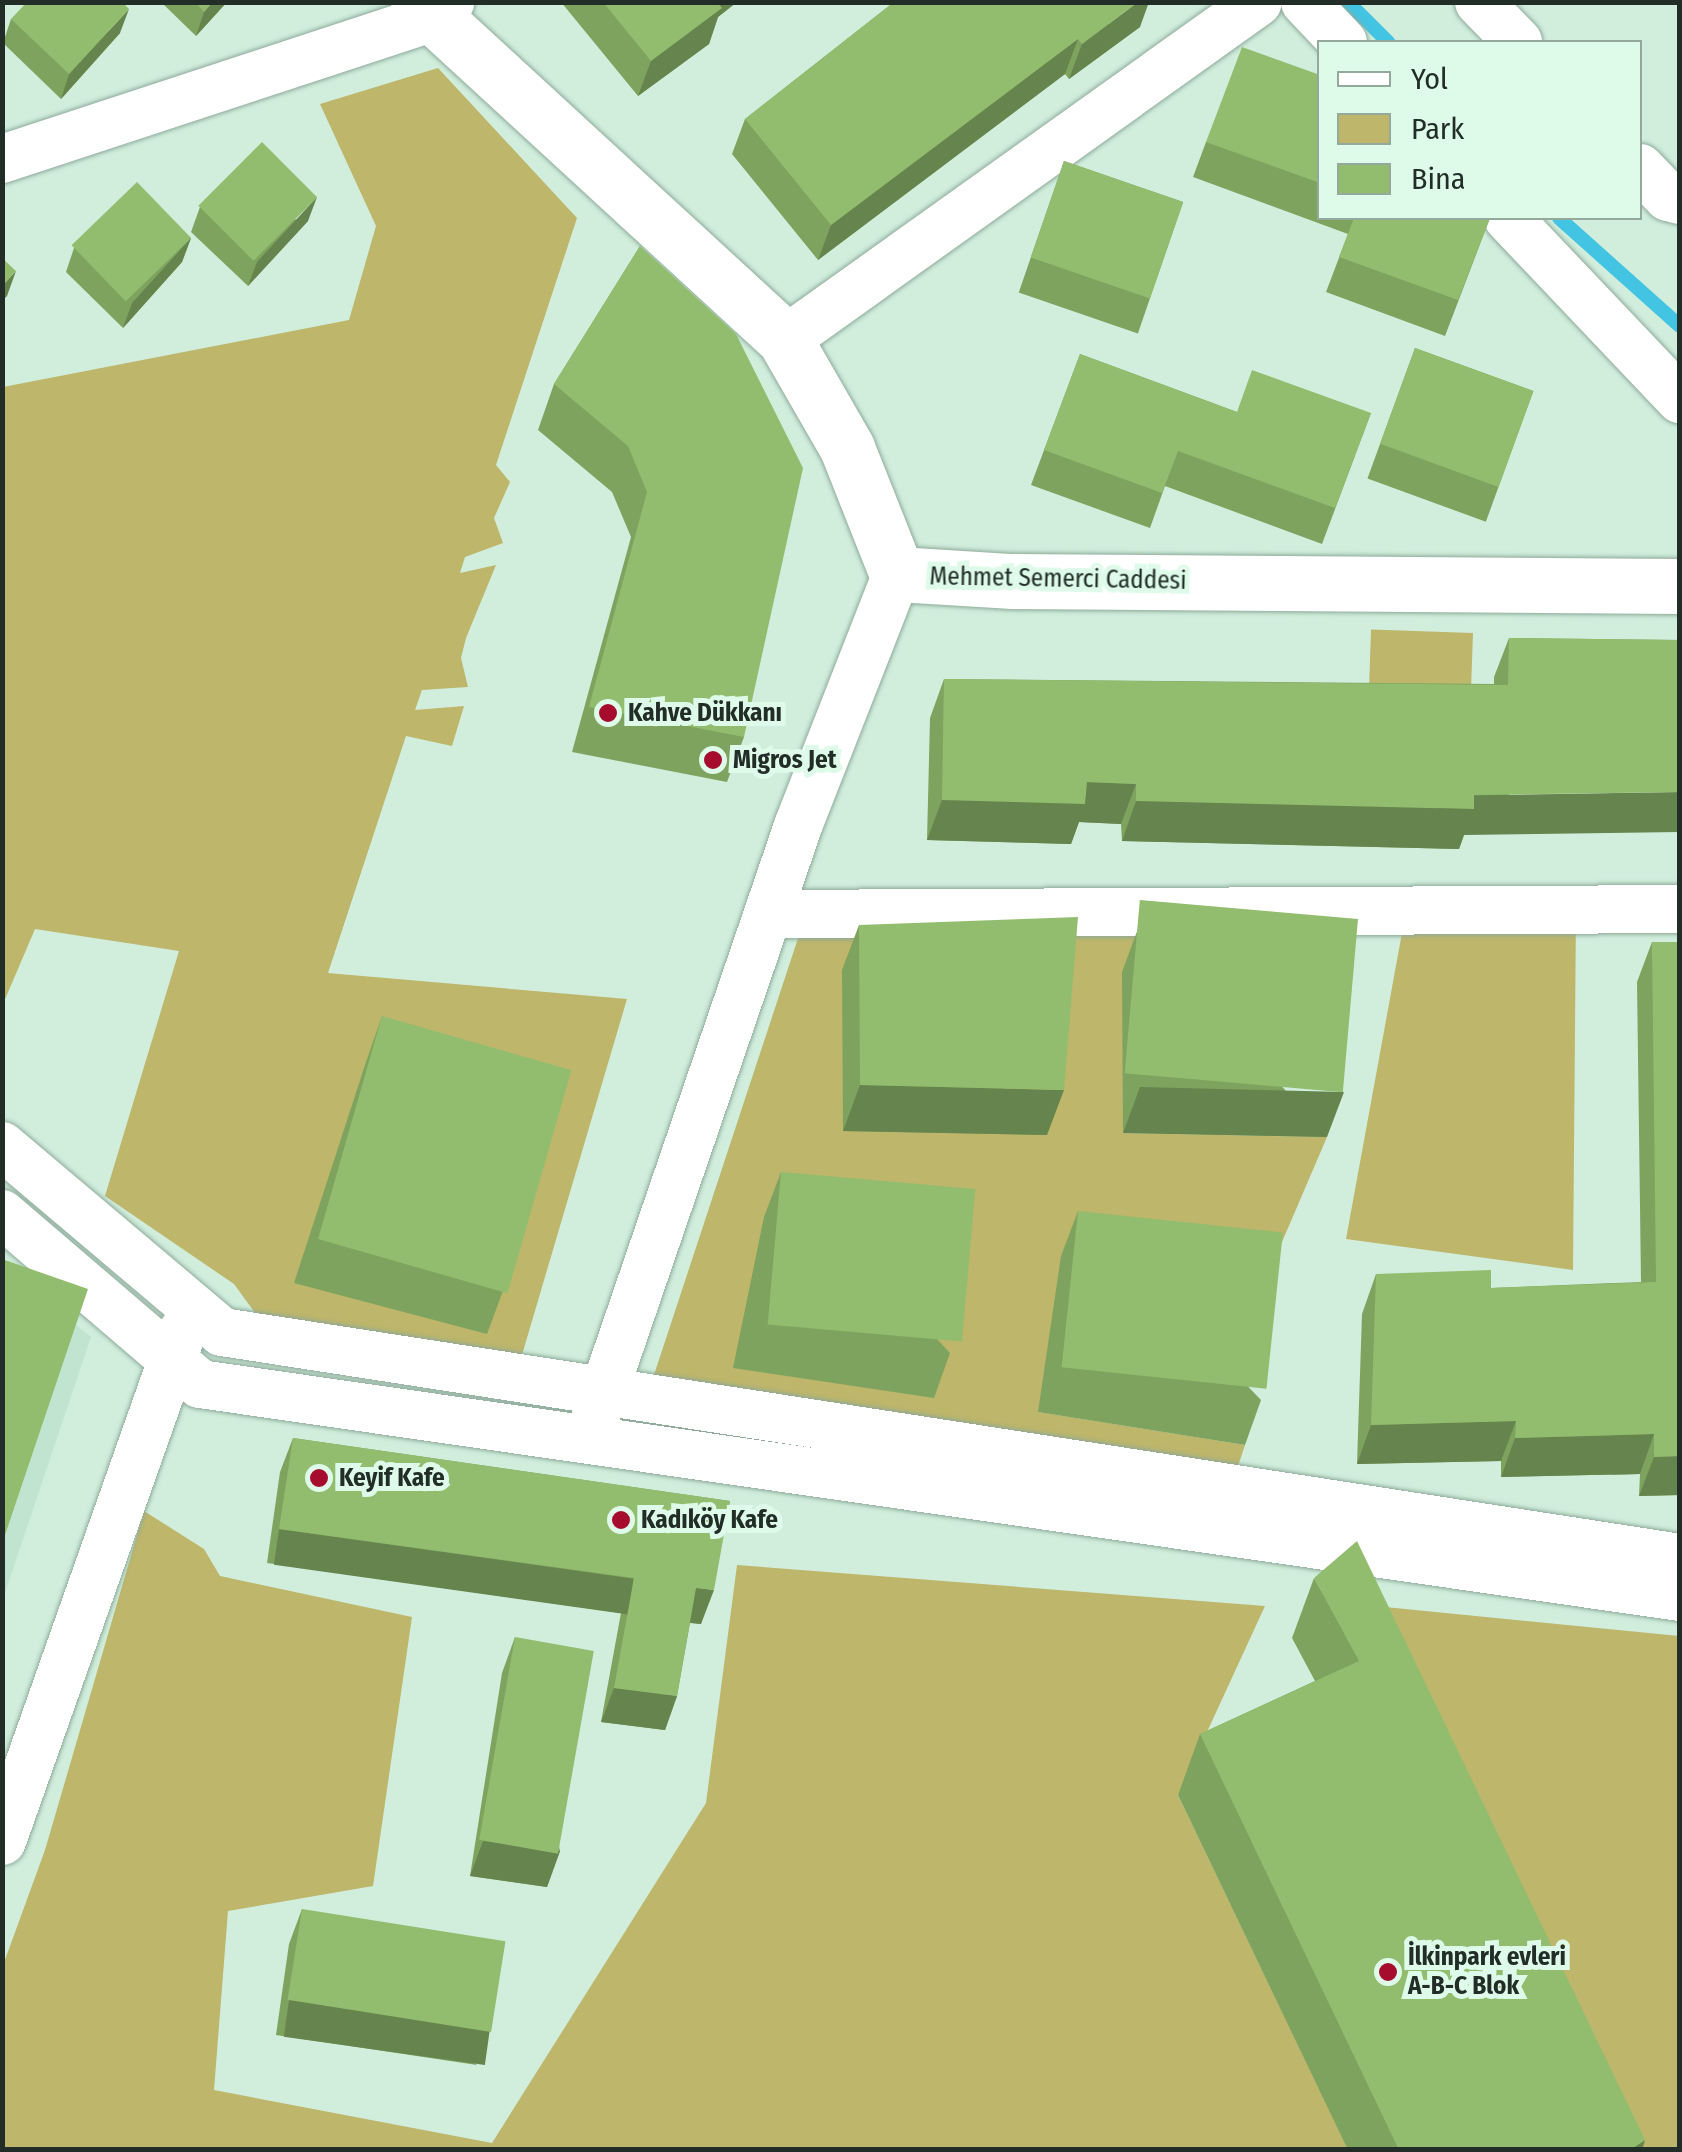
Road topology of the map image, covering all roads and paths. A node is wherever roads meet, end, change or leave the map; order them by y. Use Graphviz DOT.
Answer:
graph roads {
  1 [pos="1258,2"];
  2 [pos="1305,2"];
  3 [pos="1479,2"];
  4 [pos="434,7"];
  5 [pos="1341,40"];
  6 [pos="1516,40"];
  7 [pos="2,159"];
  8 [pos="1642,170"];
  9 [pos="1680,200"];
  10 [pos="1510,220"];
  11 [pos="786,340"];
  12 [pos="1680,399"];
  13 [pos="897,574"];
  14 [pos="1680,586"];
  15 [pos="1680,908"];
  16 [pos="768,914"];
  17 [pos="2,1146"];
  18 [pos="2,1214"];
  19 [pos="190,1304"];
  20 [pos="173,1362"];
  21 [pos="604,1391"];
  22 [pos="587,1440"];
  23 [pos="1680,1558"];
  24 [pos="1680,1596"];
  25 [pos="2,1841"];
  1 -- 11 [label="street"];
  2 -- 5 [label="street"];
  3 -- 6 [label="street"];
  4 -- 7 [label="street"];
  4 -- 11 [label="street, Mehmet Semerci Caddesi"];
  8 -- 9 [label="street"];
  10 -- 12 [label="street"];
  11 -- 13 [label="street, Mehmet Semerci Caddesi"];
  13 -- 14 [label="street, Mehmet Semerci Caddesi"];
  13 -- 16 [label="street"];
  15 -- 16 [label="street"];
  16 -- 21 [label="street"];
  17 -- 19 [label="street"];
  18 -- 20 [label="street"];
  19 -- 20 [label="street"];
  19 -- 21 [label="street"];
  20 -- 22 [label="street"];
  20 -- 25 [label="street"];
  21 -- 22 [label="street"];
  21 -- 23 [label="street"];
  22 -- 24 [label="street"];
}
